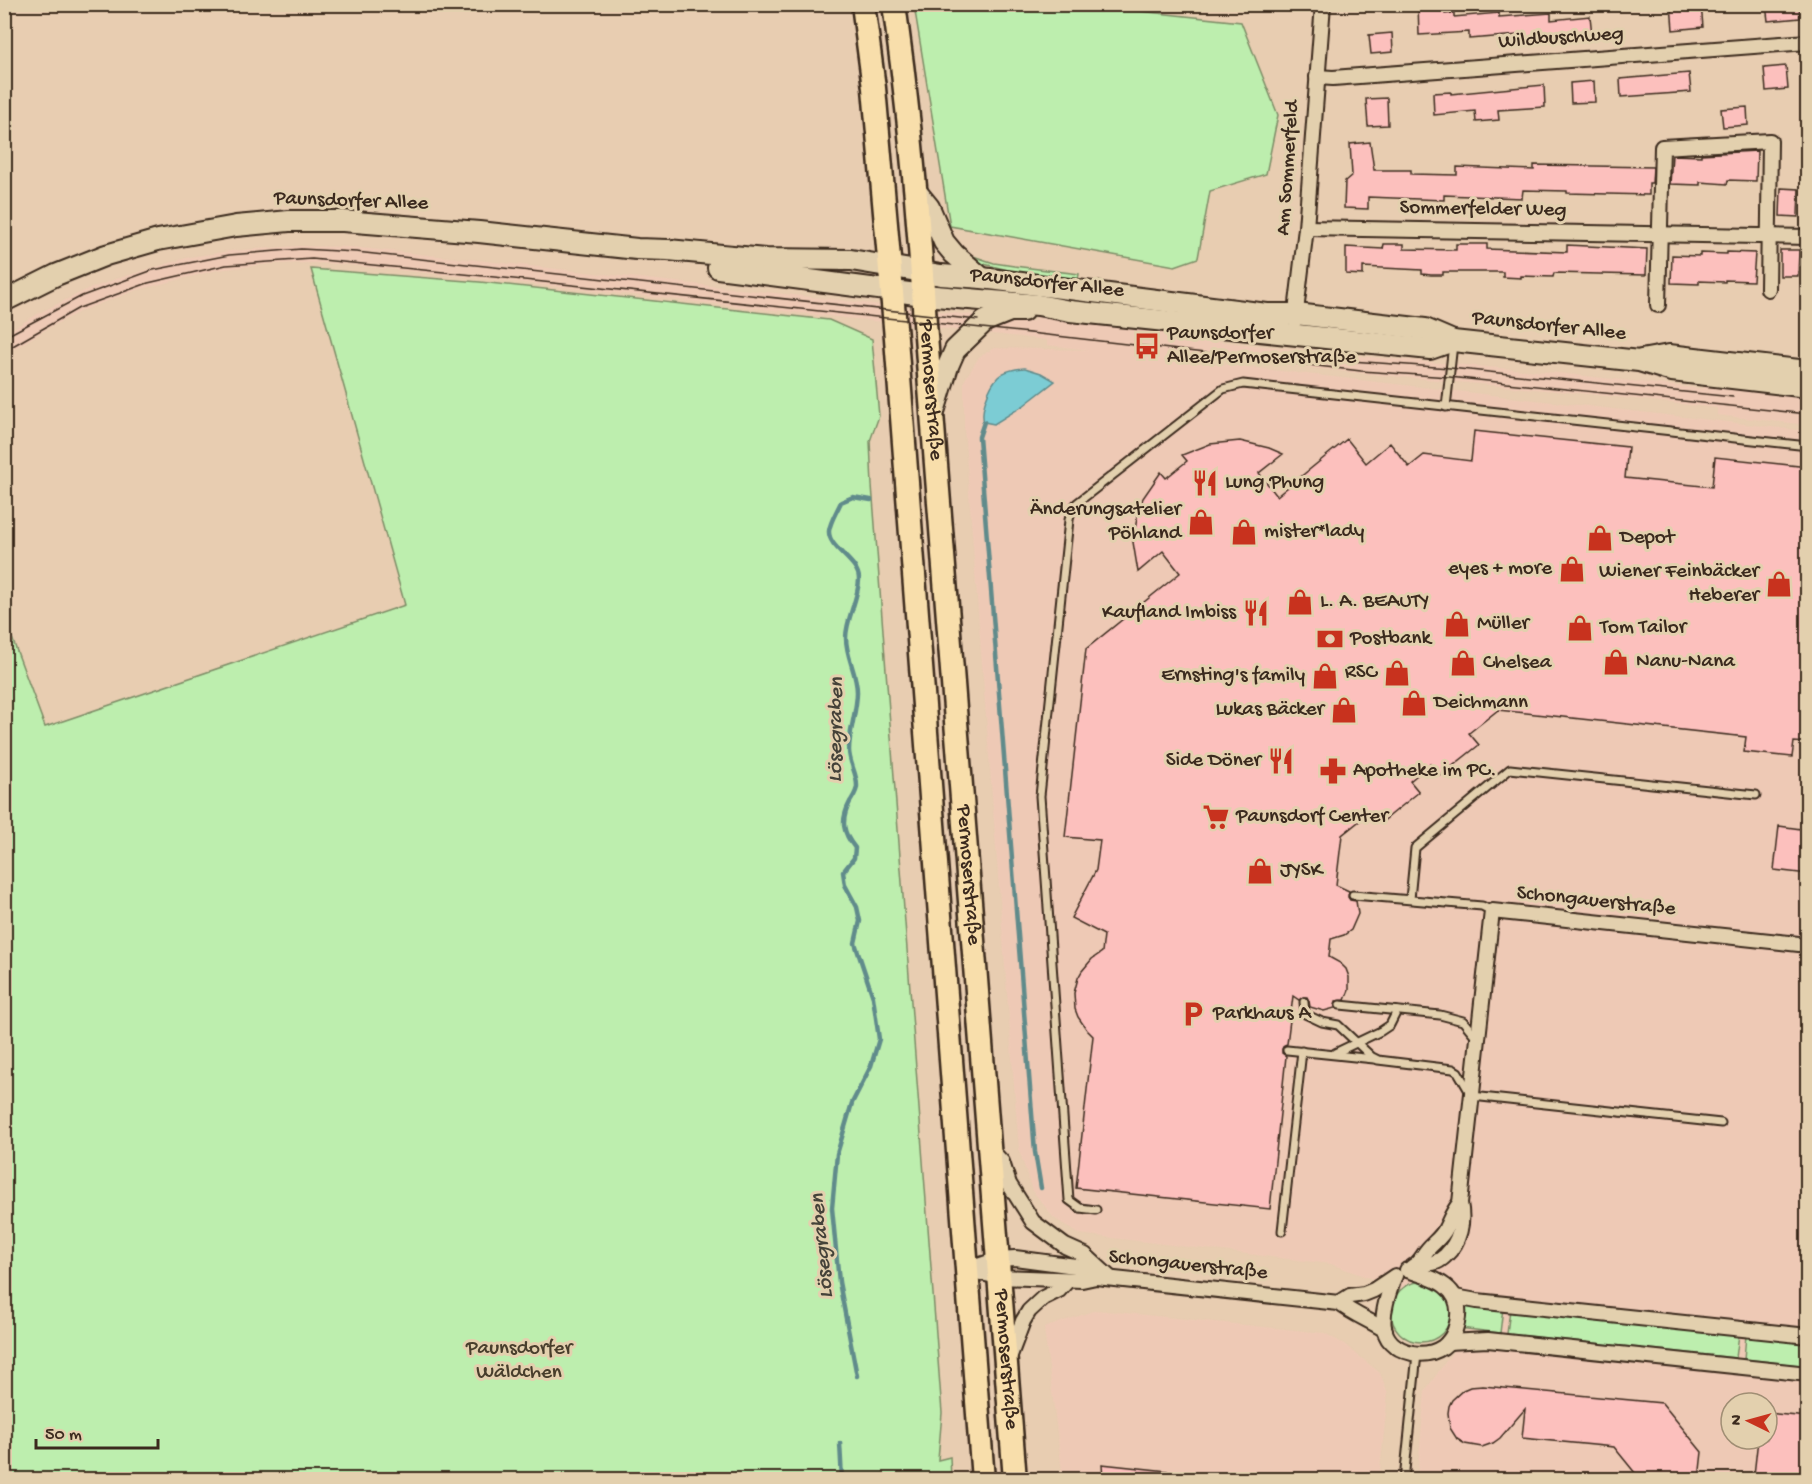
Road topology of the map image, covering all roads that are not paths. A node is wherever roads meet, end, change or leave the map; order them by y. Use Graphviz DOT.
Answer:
graph roads {
  1 [pos="863,4"];
  2 [pos="894,4"];
  3 [pos="1323,4"];
  4 [pos="1808,42"];
  5 [pos="1317,77"];
  6 [pos="916,191"];
  7 [pos="1306,228"];
  8 [pos="1660,234"];
  9 [pos="1769,236"];
  10 [pos="1808,237"];
  11 [pos="637,249"];
  12 [pos="890,265"];
  13 [pos="923,271"];
  14 [pos="982,278"];
  15 [pos="1768,289"];
  16 [pos="892,290"];
  17 [pos="924,295"];
  18 [pos="4,301"];
  19 [pos="1658,305"];
  20 [pos="1070,311"];
  21 [pos="1296,314"];
  22 [pos="1293,334"];
  23 [pos="1453,340"];
  24 [pos="1639,361"];
  25 [pos="1808,371"];
  26 [pos="1808,387"];
  27 [pos="1446,407"];
  28 [pos="933,418"];
  29 [pos="1808,446"];
  30 [pos="1756,795"];
  31 [pos="1353,895"];
  32 [pos="1410,899"];
  33 [pos="1492,911"];
  34 [pos="1808,945"];
  35 [pos="1304,1002"];
  36 [pos="1340,1005"];
  37 [pos="1397,1011"];
  38 [pos="1478,1038"];
  39 [pos="1356,1043"];
  40 [pos="1287,1050"];
  41 [pos="1302,1051"];
  42 [pos="1331,1055"];
  43 [pos="1378,1060"];
  44 [pos="1472,1096"];
  45 [pos="1721,1123"];
  46 [pos="988,1148"];
  47 [pos="1096,1210"];
  48 [pos="1282,1231"];
  49 [pos="1413,1267"];
  50 [pos="998,1268"];
  51 [pos="966,1270"];
  52 [pos="1096,1277"];
  53 [pos="1394,1277"];
  54 [pos="1111,1278"];
  55 [pos="1068,1280"];
  56 [pos="1455,1297"];
  57 [pos="1339,1303"];
  58 [pos="1384,1330"];
  59 [pos="1808,1336"];
  60 [pos="1448,1342"];
  61 [pos="1416,1354"];
  62 [pos="1006,1366"];
  63 [pos="1808,1374"];
  64 [pos="983,1479"];
  65 [pos="1015,1479"];
  66 [pos="1404,1479"];
  1 -- 12 [label="main road, Permoserstraße"];
  2 -- 6 [label="main road, Permoserstraße"];
  3 -- 5 [label="street, Am Sommerfeld"];
  4 -- 5 [label="street, Wildbuschweg"];
  5 -- 7 [label="street, Am Sommerfeld"];
  6 -- 13 [label="main road, Permoserstraße"];
  6 -- 14 [label="main road"];
  7 -- 8 [label="street, Sommerfelder Weg"];
  7 -- 21 [label="street, Am Sommerfeld"];
  8 -- 9 [label="street, Sommerfelder Weg"];
  8 -- 9 [label="street"];
  8 -- 19 [label="street"];
  9 -- 10 [label="street, Sommerfelder Weg"];
  9 -- 15 [label="street"];
  11 -- 12 [label="main road, Paunsdorfer Allee"];
  11 -- 16 [label="main road, Paunsdorfer Allee"];
  11 -- 18 [label="main road, Paunsdorfer Allee"];
  12 -- 13 [label="main road, Paunsdorfer Allee"];
  12 -- 16 [label="main road, Permoserstraße"];
  13 -- 14 [label="main road, Paunsdorfer Allee"];
  13 -- 17 [label="main road, Permoserstraße"];
  14 -- 21 [label="main road, Paunsdorfer Allee"];
  16 -- 17 [label="main road, Paunsdorfer Allee"];
  16 -- 51 [label="main road, Permoserstraße"];
  17 -- 20 [label="main road, Paunsdorfer Allee"];
  17 -- 28 [label="main road, Permoserstraße"];
  20 -- 22 [label="main road, Paunsdorfer Allee"];
  20 -- 28 [label="main road"];
  21 -- 22 [label="street, Am Sommerfeld"];
  21 -- 23 [label="main road, Paunsdorfer Allee"];
  22 -- 23 [label="main road, Paunsdorfer Allee"];
  23 -- 24 [label="main road, Paunsdorfer Allee"];
  23 -- 27 [label="lane"];
  24 -- 25 [label="main road, Paunsdorfer Allee"];
  24 -- 26 [label="main road, Paunsdorfer Allee"];
  27 -- 29 [label="lane"];
  27 -- 47 [label="lane"];
  28 -- 46 [label="main road, Permoserstraße"];
  30 -- 32 [label="lane"];
  31 -- 32 [label="lane"];
  32 -- 33 [label="lane"];
  33 -- 34 [label="street, Schongauerstraße"];
  33 -- 38 [label="street, Schongauerstraße"];
  35 -- 39 [label="lane"];
  36 -- 37 [label="lane"];
  37 -- 38 [label="lane"];
  37 -- 39 [label="lane"];
  38 -- 44 [label="street, Schongauerstraße"];
  39 -- 42 [label="lane"];
  39 -- 43 [label="lane"];
  40 -- 41 [label="lane"];
  41 -- 42 [label="lane"];
  41 -- 48 [label="lane"];
  42 -- 43 [label="lane"];
  43 -- 44 [label="lane"];
  44 -- 45 [label="lane"];
  44 -- 49 [label="street, Schongauerstraße"];
  46 -- 50 [label="main road, Permoserstraße"];
  46 -- 54 [label="street"];
  49 -- 53 [label="street, Schongauerstraße"];
  49 -- 56 [label="street"];
  50 -- 51 [label="street, Schongauerstraße"];
  50 -- 52 [label="street, Schongauerstraße"];
  50 -- 55 [label="street"];
  50 -- 62 [label="main road, Permoserstraße"];
  51 -- 64 [label="main road, Permoserstraße"];
  52 -- 54 [label="street, Schongauerstraße"];
  52 -- 55 [label="street"];
  53 -- 57 [label="street, Schongauerstraße"];
  53 -- 58 [label="street"];
  54 -- 57 [label="street, Schongauerstraße"];
  55 -- 62 [label="street"];
  56 -- 59 [label="street"];
  56 -- 60 [label="street"];
  57 -- 58 [label="street, Schongauerstraße"];
  58 -- 61 [label="street, Schongauerstraße"];
  60 -- 61 [label="street"];
  60 -- 63 [label="street"];
  61 -- 66 [label="lane"];
  62 -- 65 [label="main road, Permoserstraße"];
}
